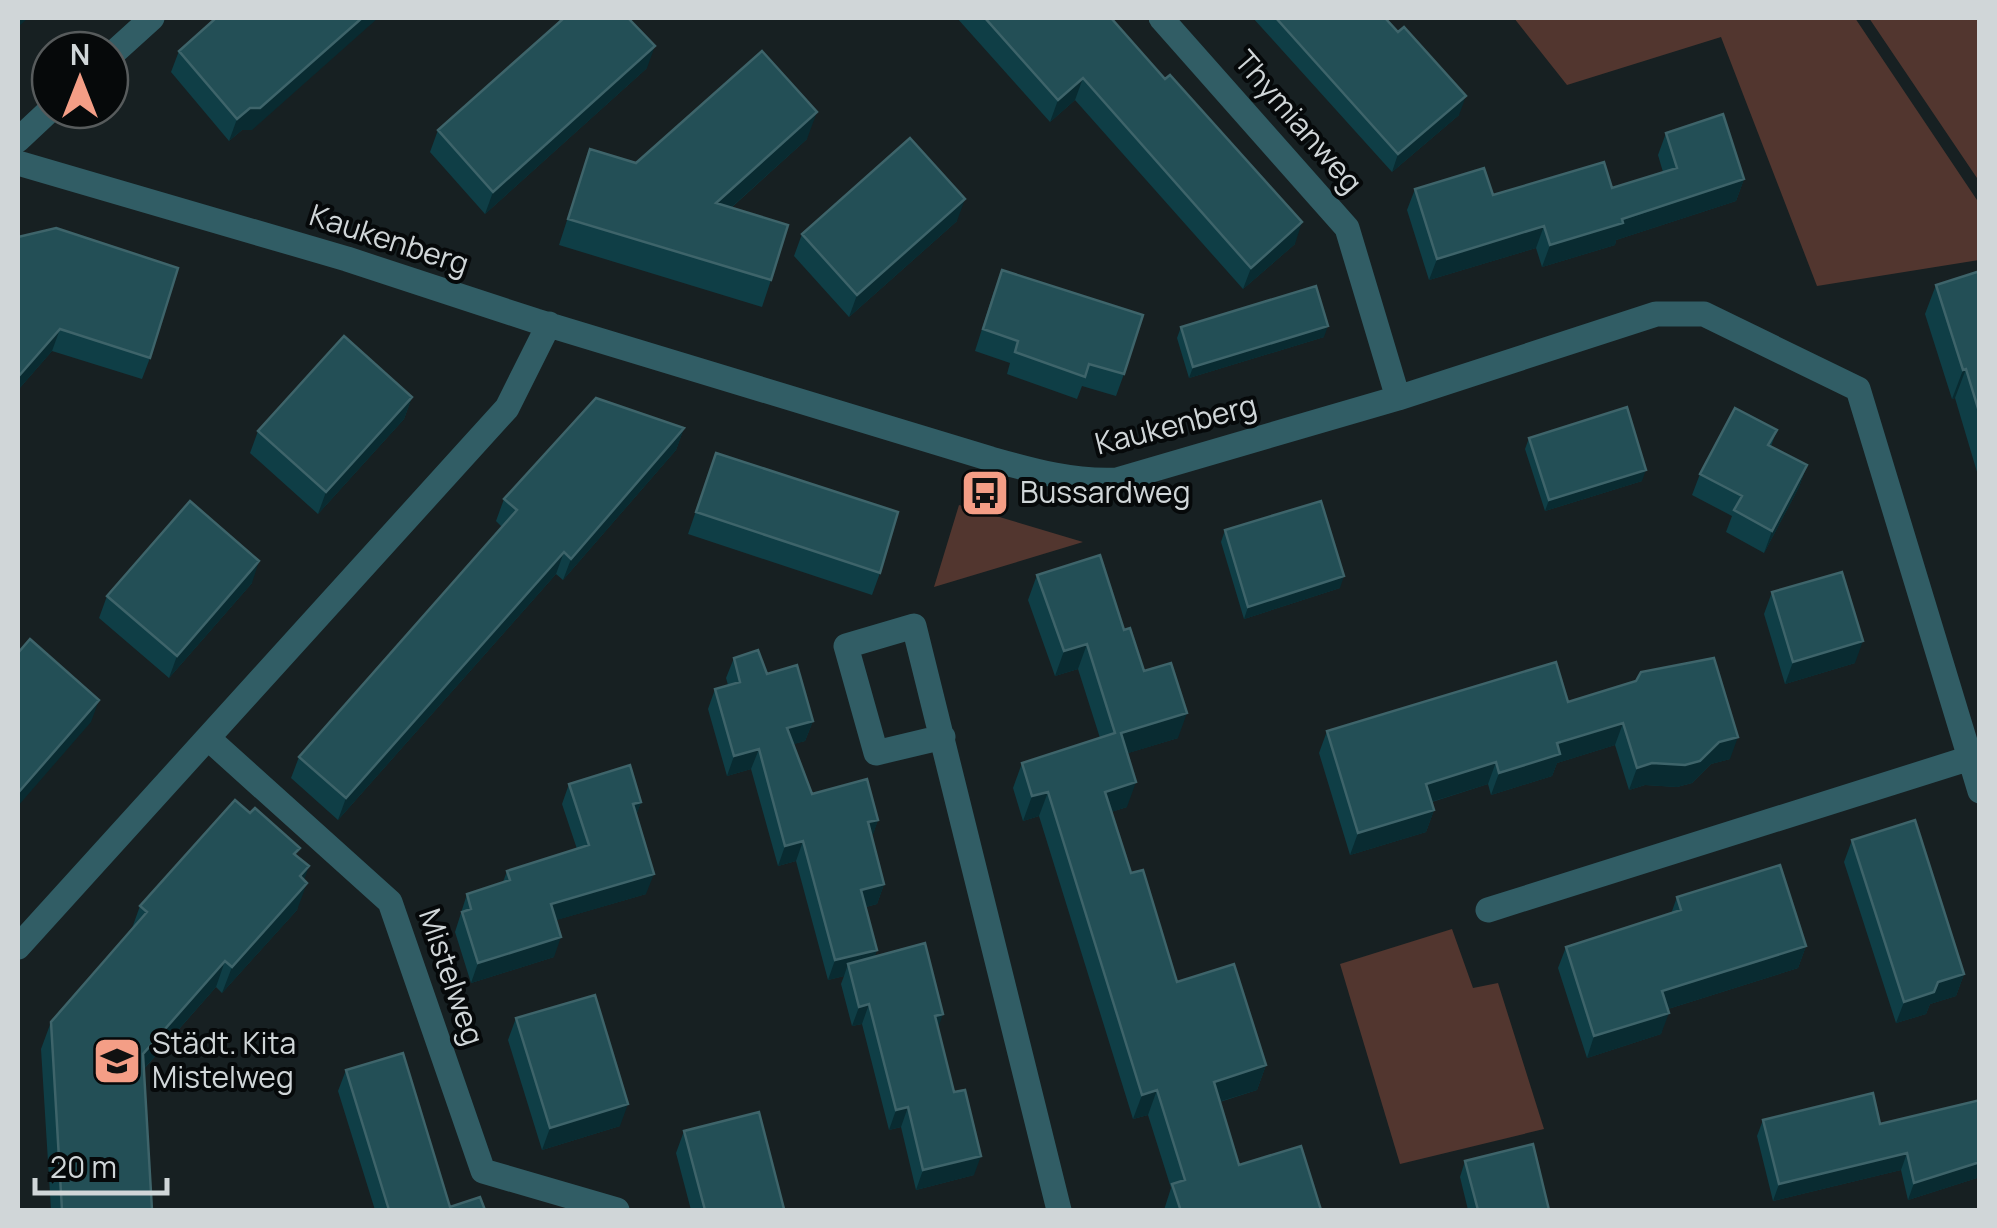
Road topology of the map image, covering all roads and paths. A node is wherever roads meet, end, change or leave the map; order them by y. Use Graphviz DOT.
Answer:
graph roads {
  1 [pos="152,18"];
  2 [pos="1161,18"];
  3 [pos="130,38"];
  4 [pos="18,163"];
  5 [pos="548,324"];
  6 [pos="1398,398"];
  7 [pos="944,736"];
  8 [pos="209,739"];
  9 [pos="1970,758"];
  10 [pos="1980,791"];
  11 [pos="1488,910"];
  12 [pos="18,947"];
  13 [pos="617,1210"];
  14 [pos="1060,1210"];
  1 -- 3 [label="street"];
  2 -- 6 [label="street, Thymianweg"];
  4 -- 5 [label="street, Kaukenberg"];
  5 -- 6 [label="street, Kaukenberg"];
  5 -- 8 [label="street"];
  6 -- 9 [label="street, Kaukenberg"];
  7 -- 7 [label="street"];
  7 -- 14 [label="street"];
  8 -- 12 [label="street"];
  8 -- 13 [label="street, Mistelweg"];
  9 -- 10 [label="street, Kaukenberg"];
  9 -- 11 [label="street"];
}
